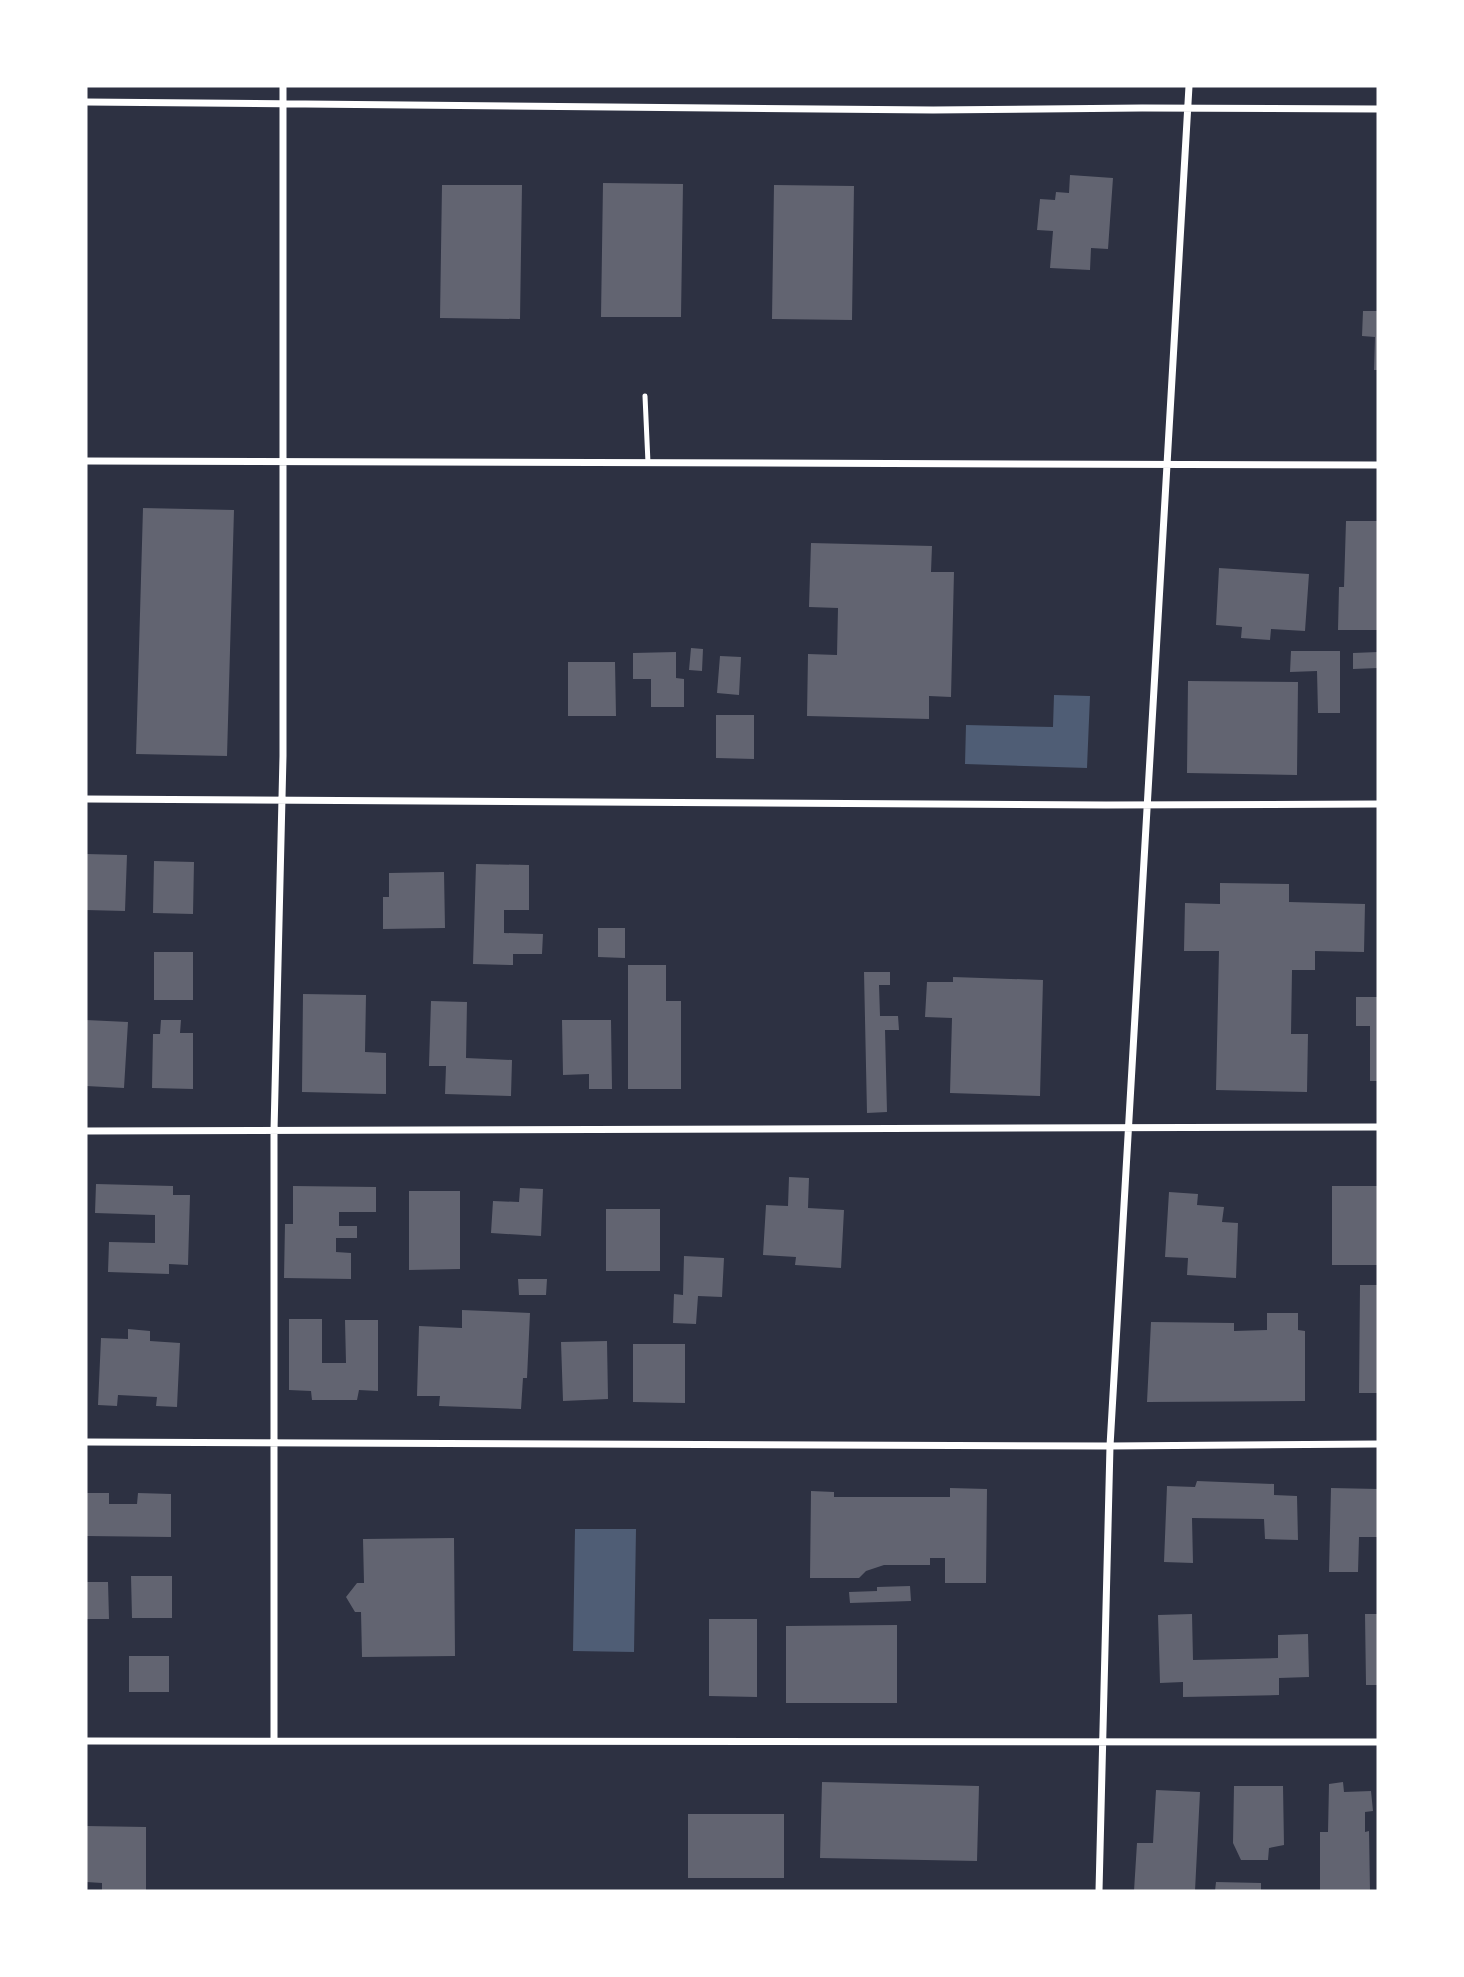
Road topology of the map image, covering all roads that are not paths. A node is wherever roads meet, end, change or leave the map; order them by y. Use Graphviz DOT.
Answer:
graph roads {
  1 [pos="283,86"];
  2 [pos="1189,86"];
  3 [pos="86,102"];
  4 [pos="282,103"];
  5 [pos="1188,109"];
  6 [pos="1378,109"];
  7 [pos="645,396"];
  8 [pos="282,460"];
  9 [pos="86,461"];
  10 [pos="648,463"];
  11 [pos="1378,465"];
  12 [pos="1167,466"];
  13 [pos="86,799"];
  14 [pos="282,800"];
  15 [pos="1147,804"];
  16 [pos="1378,804"];
  17 [pos="1127,1126"];
  18 [pos="1378,1127"];
  19 [pos="274,1130"];
  20 [pos="86,1131"];
  21 [pos="86,1442"];
  22 [pos="273,1443"];
  23 [pos="1378,1444"];
  24 [pos="1110,1446"];
  25 [pos="274,1740"];
  26 [pos="86,1741"];
  27 [pos="1101,1742"];
  28 [pos="1378,1742"];
  29 [pos="1099,1891"];
  1 -- 4 [label="street"];
  2 -- 5 [label="street"];
  3 -- 4 [label="street"];
  4 -- 5 [label="street"];
  4 -- 8 [label="street"];
  5 -- 6 [label="street"];
  5 -- 12 [label="street"];
  7 -- 10 [label="lane"];
  8 -- 9 [label="street"];
  8 -- 10 [label="street"];
  8 -- 14 [label="street"];
  10 -- 12 [label="street"];
  11 -- 12 [label="street"];
  12 -- 15 [label="street"];
  13 -- 14 [label="street"];
  14 -- 15 [label="street"];
  14 -- 19 [label="street"];
  15 -- 16 [label="street"];
  15 -- 17 [label="street"];
  17 -- 18 [label="street"];
  17 -- 19 [label="street"];
  17 -- 24 [label="street"];
  19 -- 20 [label="street"];
  19 -- 22 [label="street"];
  21 -- 22 [label="street"];
  22 -- 24 [label="street"];
  22 -- 25 [label="street"];
  23 -- 24 [label="street"];
  24 -- 27 [label="street"];
  25 -- 26 [label="street"];
  25 -- 27 [label="street"];
  27 -- 28 [label="street"];
  27 -- 29 [label="street"];
}
